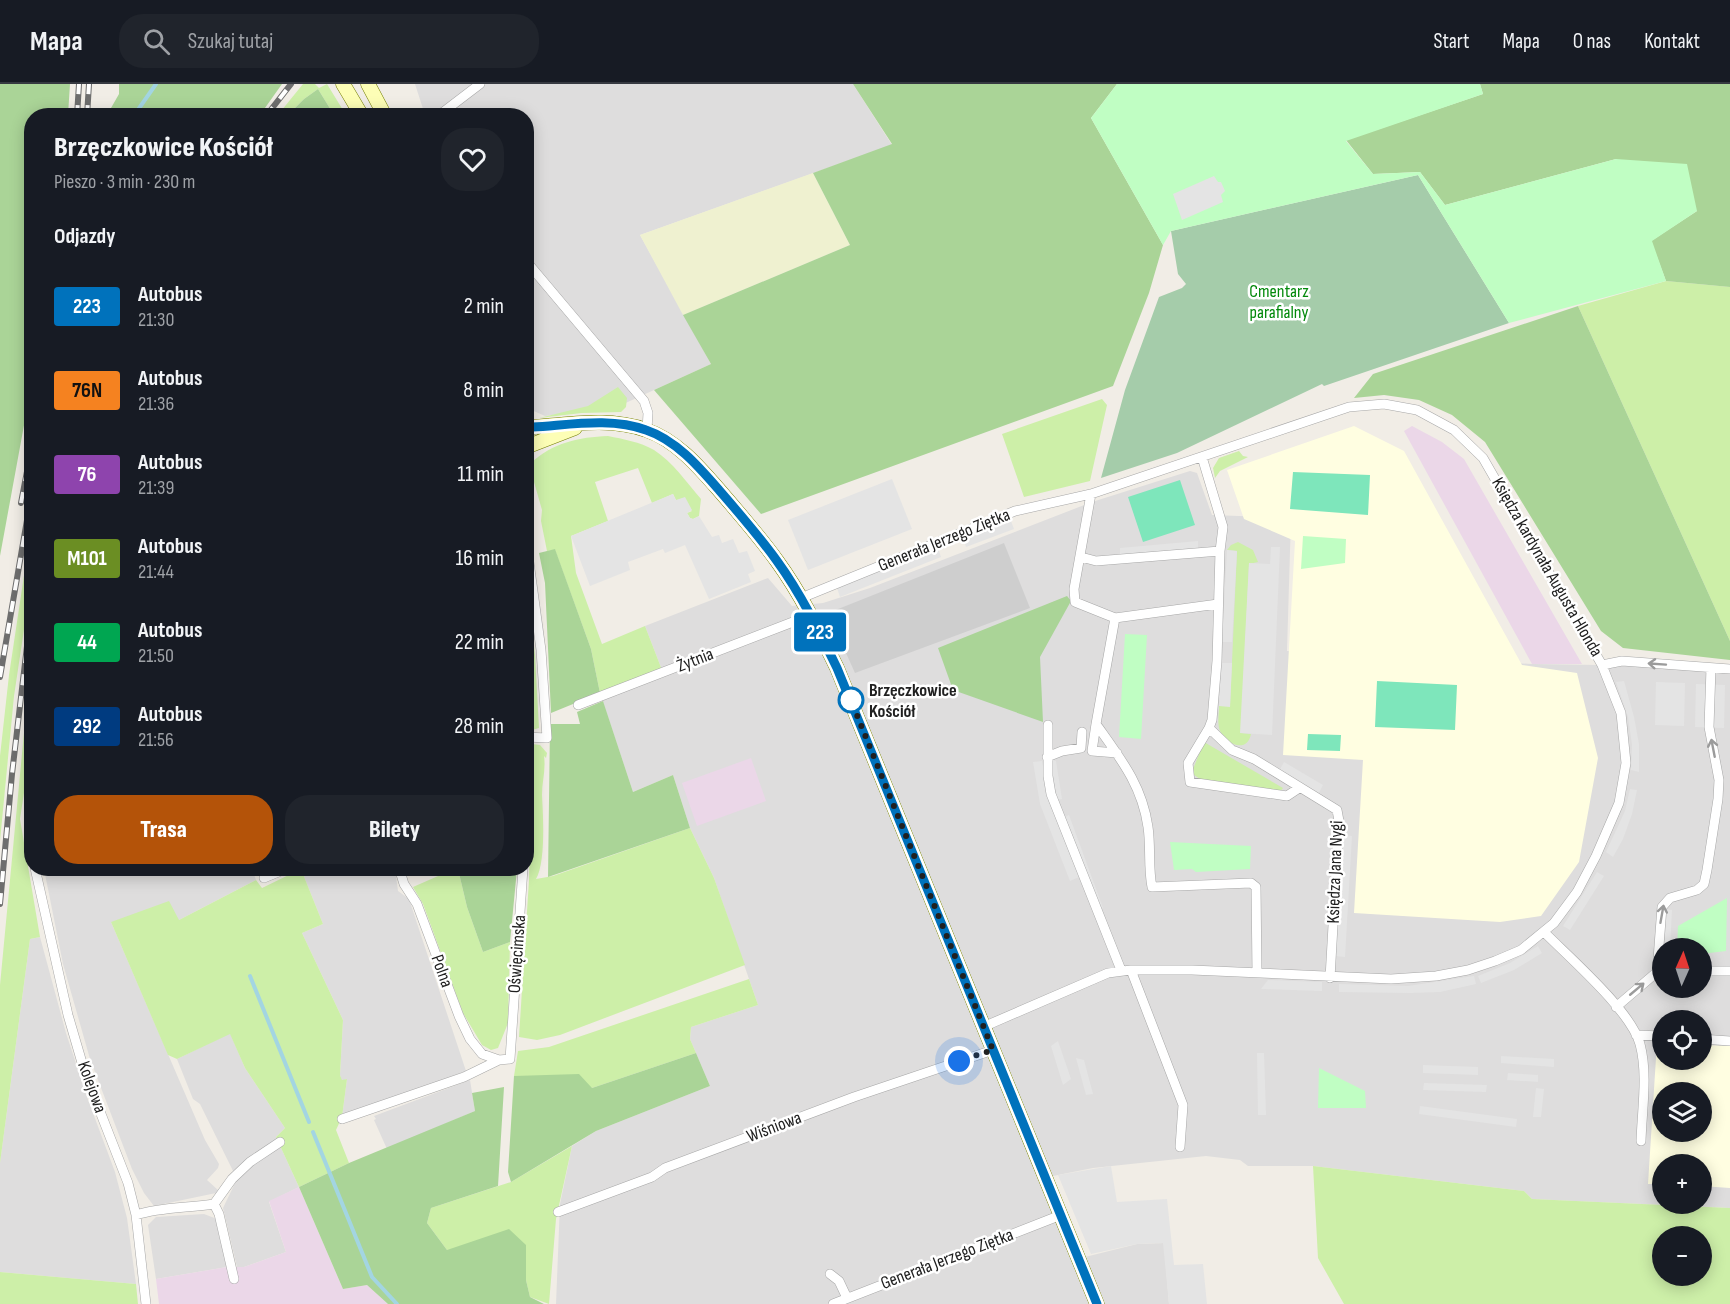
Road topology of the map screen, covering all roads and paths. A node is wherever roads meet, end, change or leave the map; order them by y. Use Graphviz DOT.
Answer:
graph roads {
  1 [pos="343,84"];
  2 [pos="368,84"];
  3 [pos="480,84"];
  4 [pos="357,108"];
  5 [pos="381,108"];
  6 [pos="448,108"];
  7 [pos="534,270"];
  8 [pos="584,424"];
  9 [pos="534,428"];
  10 [pos="647,430"];
  11 [pos="534,444"];
  12 [pos="1202,457"];
  13 [pos="1091,494"];
  14 [pos="1220,551"];
  15 [pos="1081,557"];
  16 [pos="801,598"];
  17 [pos="534,599"];
  18 [pos="1218,604"];
  19 [pos="811,615"];
  20 [pos="1115,618"];
  21 [pos="1602,665"];
  22 [pos="1711,668"];
  23 [pos="1730,669"];
  24 [pos="578,705"];
  25 [pos="1096,724"];
  26 [pos="1048,725"];
  27 [pos="1209,728"];
  28 [pos="1082,732"];
  29 [pos="534,737"];
  30 [pos="1117,753"];
  31 [pos="1047,757"];
  32 [pos="1299,788"];
  33 [pos="37,876"];
  34 [pos="269,876"];
  35 [pos="402,876"];
  36 [pos="522,876"];
  37 [pos="264,878"];
  38 [pos="1545,933"];
  39 [pos="1661,938"];
  40 [pos="1126,970"];
  41 [pos="1712,971"];
  42 [pos="1730,971"];
  43 [pos="1257,973"];
  44 [pos="1330,978"];
  45 [pos="1652,978"];
  46 [pos="1616,1007"];
  47 [pos="983,1027"];
  48 [pos="1636,1035"];
  49 [pos="1652,1036"];
  50 [pos="1712,1040"];
  51 [pos="1730,1041"];
  52 [pos="993,1050"];
  53 [pos="499,1060"];
  54 [pos="342,1119"];
  55 [pos="1641,1141"];
  56 [pos="280,1142"];
  57 [pos="1180,1147"];
  58 [pos="214,1204"];
  59 [pos="558,1212"];
  60 [pos="136,1215"];
  61 [pos="1061,1215"];
  62 [pos="830,1274"];
  63 [pos="234,1279"];
  64 [pos="847,1298"];
  65 [pos="146,1304"];
  66 [pos="833,1304"];
  67 [pos="1097,1304"];
  1 -- 4 [label="main road"];
  2 -- 5 [label="main road"];
  3 -- 6 [label="street"];
  7 -- 10 [label="street"];
  8 -- 9 [label="main road"];
  8 -- 10 [label="main road"];
  8 -- 11 [label="main road"];
  10 -- 16 [label="main road"];
  12 -- 13 [label="street, Księdza kardynała Augusta Hlonda"];
  12 -- 14 [label="street"];
  12 -- 21 [label="street, Księdza kardynała Augusta Hlonda"];
  13 -- 15 [label="street"];
  13 -- 16 [label="street, Generała Jerzego Ziętka"];
  14 -- 15 [label="street"];
  14 -- 18 [label="street"];
  15 -- 20 [label="street"];
  16 -- 19 [label="main road"];
  17 -- 29 [label="street"];
  18 -- 20 [label="street"];
  18 -- 27 [label="street"];
  19 -- 24 [label="street, Żytnia"];
  19 -- 47 [label="main road"];
  20 -- 25 [label="street"];
  22 -- 21 [label="street, one-way"];
  21 -- 38 [label="street, Księdza kardynała Augusta Hlonda"];
  22 -- 23 [label="street"];
  39 -- 22 [label="street, one-way"];
  25 -- 30 [label="street"];
  25 -- 30 [label="street"];
  26 -- 31 [label="street"];
  27 -- 32 [label="street, Księdza Jana Nygi"];
  27 -- 32 [label="street"];
  28 -- 31 [label="street"];
  30 -- 43 [label="street"];
  31 -- 40 [label="street"];
  32 -- 44 [label="street, Księdza Jana Nygi"];
  33 -- 60 [label="street, Kolejowa"];
  34 -- 37 [label="street"];
  35 -- 53 [label="street, Polna"];
  36 -- 53 [label="street, Oświęcimska"];
  38 -- 44 [label="street, Księdza kardynała Augusta Hlonda"];
  38 -- 46 [label="street"];
  40 -- 43 [label="street, Księdza kardynała Augusta Hlonda"];
  40 -- 47 [label="street, Księdza kardynała Augusta Hlonda"];
  40 -- 57 [label="street"];
  41 -- 42 [label="street"];
  43 -- 44 [label="street, Księdza kardynała Augusta Hlonda"];
  46 -- 45 [label="street, one-way"];
  46 -- 48 [label="street"];
  47 -- 52 [label="main road"];
  48 -- 49 [label="street"];
  48 -- 55 [label="street"];
  50 -- 51 [label="street"];
  52 -- 59 [label="street, Wiśniowa"];
  52 -- 61 [label="main road"];
  53 -- 54 [label="street"];
  56 -- 58 [label="street"];
  58 -- 60 [label="street"];
  58 -- 63 [label="street"];
  60 -- 65 [label="street, Kolejowa"];
  61 -- 64 [label="street, Generała Jerzego Ziętka"];
  61 -- 67 [label="main road"];
  62 -- 64 [label="street"];
  64 -- 66 [label="street, Generała Jerzego Ziętka"];
}
